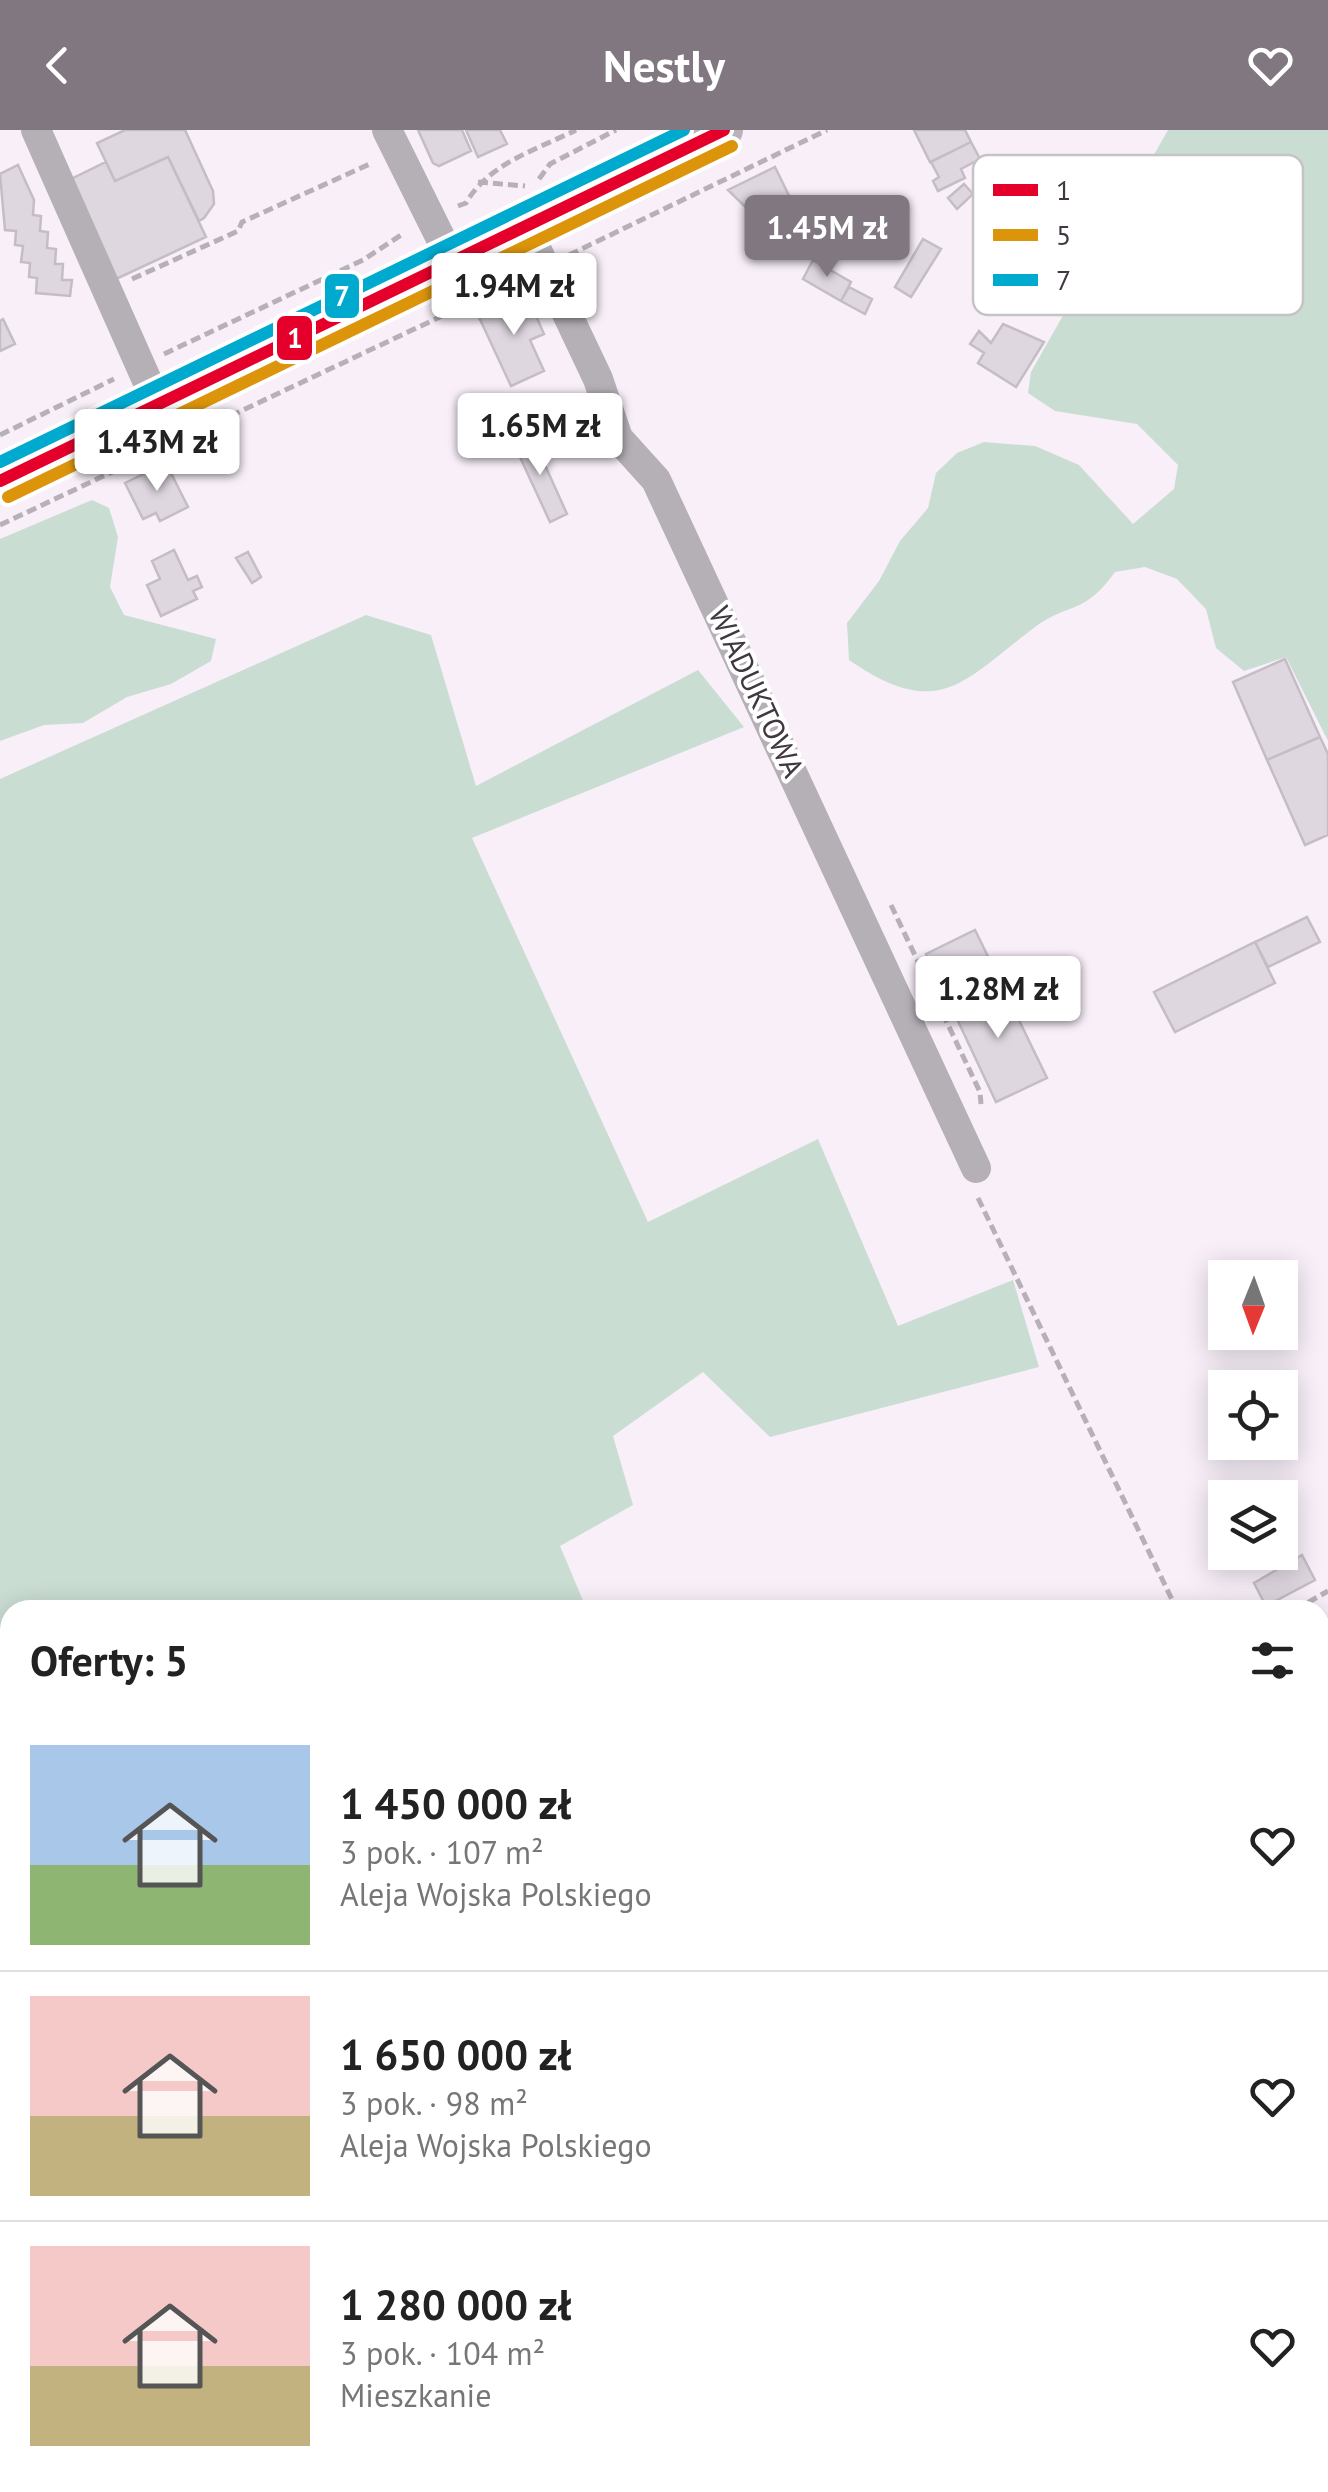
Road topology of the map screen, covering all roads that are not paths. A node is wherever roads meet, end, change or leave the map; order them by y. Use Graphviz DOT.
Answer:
graph roads {
  1 [pos="36,130"];
  2 [pos="724,130"];
  3 [pos="392,140"];
  4 [pos="525,225"];
  5 [pos="452,261"];
  6 [pos="157,403"];
  7 [pos="0,480"];
  8 [pos="976,1168"];
  1 -- 6 [label="street"];
  2 -- 4 [label="main road"];
  3 -- 5 [label="street"];
  4 -- 5 [label="main road"];
  4 -- 8 [label="street, WIADUKTOWA"];
  5 -- 6 [label="main road"];
  6 -- 7 [label="main road"];
}
